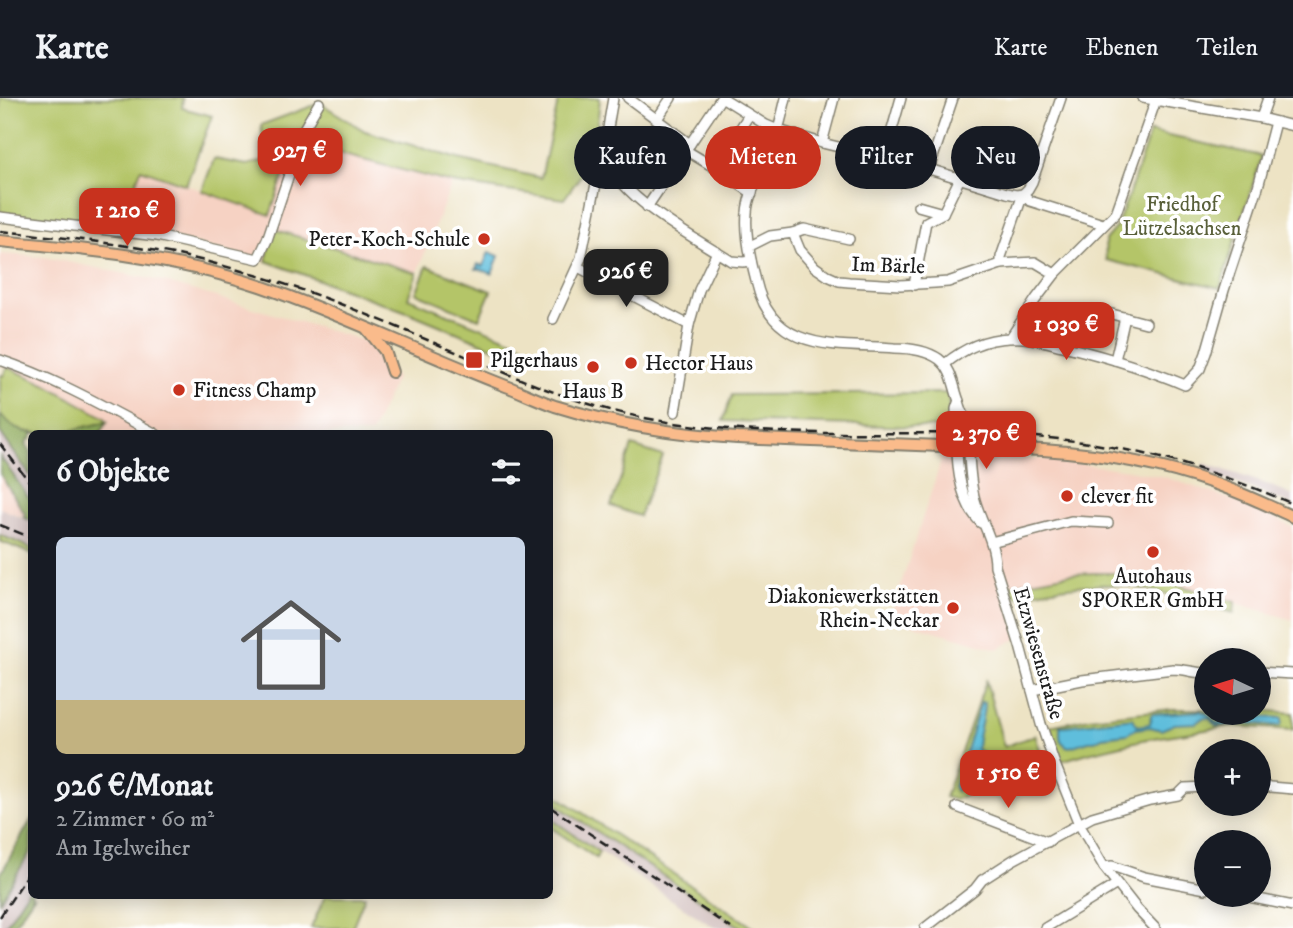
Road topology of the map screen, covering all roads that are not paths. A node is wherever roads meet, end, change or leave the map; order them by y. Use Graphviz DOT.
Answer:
graph roads {
  1 [pos="612,98"];
  2 [pos="628,98"];
  3 [pos="671,98"];
  4 [pos="722,98"];
  5 [pos="786,98"];
  6 [pos="834,98"];
  7 [pos="901,98"];
  8 [pos="953,98"];
  9 [pos="1061,98"];
  10 [pos="1143,98"];
  11 [pos="1268,98"];
  12 [pos="1156,100"];
  13 [pos="1183,101"];
  14 [pos="319,103"];
  15 [pos="748,115"];
  16 [pos="657,118"];
  17 [pos="1261,118"];
  18 [pos="1275,122"];
  19 [pos="608,126"];
  20 [pos="666,126"];
  21 [pos="741,126"];
  22 [pos="769,126"];
  23 [pos="779,126"];
  24 [pos="893,126"];
  25 [pos="1293,126"];
  26 [pos="691,143"];
  27 [pos="822,143"];
  28 [pos="937,145"];
  29 [pos="835,146"];
  30 [pos="691,149"];
  31 [pos="705,160"];
  32 [pos="595,189"];
  33 [pos="628,189"];
  34 [pos="659,189"];
  35 [pos="746,189"];
  36 [pos="754,189"];
  37 [pos="955,189"];
  38 [pos="994,189"];
  39 [pos="752,193"];
  40 [pos="1023,194"];
  41 [pos="918,206"];
  42 [pos="647,207"];
  43 [pos="943,214"];
  44 [pos="0,217"];
  45 [pos="1103,225"];
  46 [pos="793,233"];
  47 [pos="849,239"];
  48 [pos="0,242"];
  49 [pos="750,246"];
  50 [pos="717,252"];
  51 [pos="751,261"];
  52 [pos="1001,264"];
  53 [pos="578,267"];
  54 [pos="1055,274"];
  55 [pos="914,285"];
  56 [pos="1108,313"];
  57 [pos="1125,317"];
  58 [pos="553,319"];
  59 [pos="1146,323"];
  60 [pos="689,325"];
  61 [pos="365,327"];
  62 [pos="1011,337"];
  63 [pos="0,360"];
  64 [pos="1115,360"];
  65 [pos="945,364"];
  66 [pos="392,372"];
  67 [pos="958,401"];
  68 [pos="676,412"];
  69 [pos="967,424"];
  70 [pos="148,430"];
  71 [pos="962,447"];
  72 [pos="1000,449"];
  73 [pos="1293,517"];
  74 [pos="1108,523"];
  75 [pos="991,542"];
  76 [pos="1194,673"];
  77 [pos="1271,673"];
  78 [pos="1293,674"];
  79 [pos="1032,690"];
  80 [pos="1271,787"];
  81 [pos="1194,788"];
  82 [pos="1293,789"];
  83 [pos="957,807"];
  84 [pos="1079,824"];
  85 [pos="1048,842"];
  86 [pos="1104,867"];
  87 [pos="1117,884"];
  88 [pos="1194,887"];
  89 [pos="1271,902"];
  90 [pos="1293,906"];
  91 [pos="925,928"];
  92 [pos="1045,928"];
  93 [pos="1155,928"];
  1 -- 19 [label="street"];
  2 -- 16 [label="street"];
  3 -- 16 [label="street"];
  4 -- 15 [label="street"];
  4 -- 26 [label="street"];
  5 -- 23 [label="street"];
  6 -- 27 [label="street"];
  7 -- 24 [label="street"];
  8 -- 28 [label="street"];
  9 -- 40 [label="street"];
  10 -- 12 [label="street"];
  11 -- 17 [label="street"];
  12 -- 13 [label="street"];
  12 -- 45 [label="street"];
  13 -- 17 [label="street"];
  14 -- 44 [label="street"];
  15 -- 21 [label="street"];
  15 -- 22 [label="street"];
  16 -- 20 [label="street"];
  17 -- 18 [label="street"];
  18 -- 25 [label="street"];
  18 -- 64 [label="street"];
  27 -- 29 [label="street"];
  30 -- 31 [label="street"];
  32 -- 53 [label="street"];
  33 -- 42 [label="street"];
  34 -- 42 [label="street"];
  35 -- 39 [label="street"];
  36 -- 39 [label="street"];
  37 -- 43 [label="street"];
  38 -- 40 [label="street"];
  39 -- 49 [label="street"];
  40 -- 45 [label="street"];
  40 -- 52 [label="street"];
  41 -- 43 [label="street"];
  42 -- 50 [label="street"];
  43 -- 55 [label="street"];
  45 -- 54 [label="street"];
  46 -- 47 [label="street, Im Bärle"];
  46 -- 49 [label="street, Im Bärle"];
  46 -- 55 [label="street, Im Bärle"];
  48 -- 61 [label="main road"];
  49 -- 51 [label="street"];
  50 -- 51 [label="street"];
  50 -- 60 [label="street"];
  51 -- 65 [label="street"];
  52 -- 54 [label="street, Im Bärle"];
  52 -- 55 [label="street, Im Bärle"];
  53 -- 58 [label="street"];
  53 -- 60 [label="street"];
  54 -- 62 [label="street"];
  56 -- 57 [label="street"];
  57 -- 59 [label="street"];
  57 -- 64 [label="street"];
  60 -- 68 [label="street"];
  61 -- 66 [label="main road"];
  61 -- 71 [label="main road"];
  62 -- 64 [label="street"];
  62 -- 65 [label="street"];
  63 -- 70 [label="street"];
  65 -- 67 [label="street"];
  67 -- 69 [label="street"];
  67 -- 71 [label="street"];
  69 -- 71 [label="street"];
  69 -- 72 [label="street"];
  71 -- 72 [label="main road"];
  71 -- 75 [label="street, Etzwiesenstraße"];
  72 -- 73 [label="main road"];
  74 -- 75 [label="street"];
  75 -- 79 [label="street, Etzwiesenstraße"];
  76 -- 79 [label="street"];
  77 -- 78 [label="street"];
  79 -- 84 [label="street, Etzwiesenstraße"];
  80 -- 82 [label="street"];
  81 -- 84 [label="street"];
  83 -- 85 [label="street"];
  84 -- 85 [label="street"];
  84 -- 86 [label="street, Etzwiesenstraße"];
  85 -- 91 [label="street"];
  86 -- 87 [label="street, Etzwiesenstraße"];
  86 -- 88 [label="street"];
  87 -- 92 [label="street"];
  87 -- 93 [label="street, Etzwiesenstraße"];
  89 -- 90 [label="street"];
}
